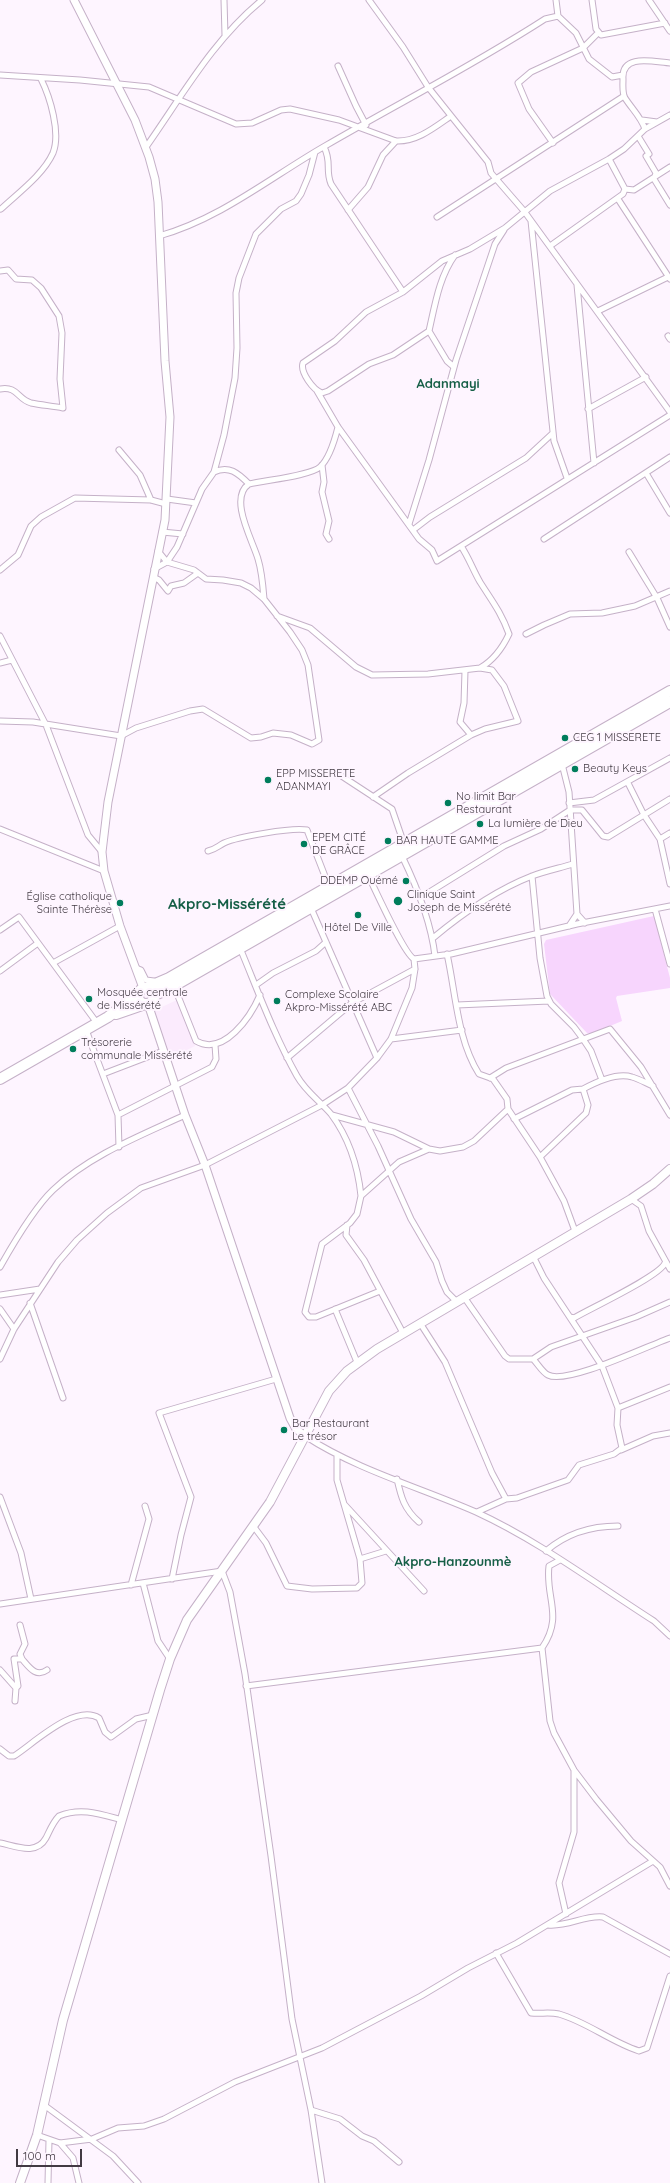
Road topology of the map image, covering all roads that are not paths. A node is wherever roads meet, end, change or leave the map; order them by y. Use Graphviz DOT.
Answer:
graph roads {
  1 [pos="74,0"];
  2 [pos="224,0"];
  3 [pos="262,0"];
  4 [pos="369,0"];
  5 [pos="556,0"];
  6 [pos="592,0"];
  7 [pos="649,0"];
  8 [pos="558,16"];
  9 [pos="665,23"];
  10 [pos="670,31"];
  11 [pos="598,33"];
  12 [pos="225,35"];
  13 [pos="583,48"];
  14 [pos="670,63"];
  15 [pos="338,66"];
  16 [pos="0,75"];
  17 [pos="623,75"];
  18 [pos="41,79"];
  19 [pos="118,84"];
  20 [pos="428,87"];
  21 [pos="624,96"];
  22 [pos="180,99"];
  23 [pos="452,116"];
  24 [pos="670,117"];
  25 [pos="642,120"];
  26 [pos="658,122"];
  27 [pos="365,124"];
  28 [pos="357,128"];
  29 [pos="645,129"];
  30 [pos="370,131"];
  31 [pos="638,136"];
  32 [pos="396,142"];
  33 [pos="553,143"];
  34 [pos="146,147"];
  35 [pos="324,147"];
  36 [pos="315,152"];
  37 [pos="609,159"];
  38 [pos="670,167"];
  39 [pos="498,179"];
  40 [pos="654,179"];
  41 [pos="625,189"];
  42 [pos="618,199"];
  43 [pos="670,204"];
  44 [pos="1,209"];
  45 [pos="348,210"];
  46 [pos="524,211"];
  47 [pos="437,217"];
  48 [pos="530,220"];
  49 [pos="505,228"];
  50 [pos="159,236"];
  51 [pos="550,246"];
  52 [pos="455,256"];
  53 [pos="0,271"];
  54 [pos="669,278"];
  55 [pos="577,284"];
  56 [pos="403,292"];
  57 [pos="598,311"];
  58 [pos="429,331"];
  59 [pos="454,367"];
  60 [pos="646,377"];
  61 [pos="0,389"];
  62 [pos="317,391"];
  63 [pos="588,408"];
  64 [pos="670,412"];
  65 [pos="670,415"];
  66 [pos="338,428"];
  67 [pos="553,433"];
  68 [pos="119,450"];
  69 [pos="670,458"];
  70 [pos="594,463"];
  71 [pos="322,466"];
  72 [pos="214,472"];
  73 [pos="646,473"];
  74 [pos="567,478"];
  75 [pos="249,484"];
  76 [pos="151,500"];
  77 [pos="166,501"];
  78 [pos="196,503"];
  79 [pos="670,513"];
  80 [pos="409,524"];
  81 [pos="413,530"];
  82 [pos="162,532"];
  83 [pos="183,534"];
  84 [pos="329,539"];
  85 [pos="544,539"];
  86 [pos="461,546"];
  87 [pos="158,551"];
  88 [pos="629,552"];
  89 [pos="167,562"];
  90 [pos="154,568"];
  91 [pos="0,570"];
  92 [pos="198,573"];
  93 [pos="153,577"];
  94 [pos="670,591"];
  95 [pos="657,598"];
  96 [pos="264,599"];
  97 [pos="277,616"];
  98 [pos="670,627"];
  99 [pos="526,634"];
  100 [pos="0,636"];
  101 [pos="12,660"];
  102 [pos="0,664"];
  103 [pos="480,668"];
  104 [pos="465,671"];
  105 [pos="670,688"];
  106 [pos="670,691"];
  107 [pos="670,702"];
  108 [pos="0,721"];
  109 [pos="46,725"];
  110 [pos="471,735"];
  111 [pos="121,736"];
  112 [pos="670,758"];
  113 [pos="562,764"];
  114 [pos="337,773"];
  115 [pos="628,783"];
  116 [pos="373,797"];
  117 [pos="670,799"];
  118 [pos="569,803"];
  119 [pos="570,810"];
  120 [pos="644,814"];
  121 [pos="0,830"];
  122 [pos="670,833"];
  123 [pos="660,839"];
  124 [pos="404,843"];
  125 [pos="208,851"];
  126 [pos="102,852"];
  127 [pos="401,855"];
  128 [pos="573,864"];
  129 [pos="668,867"];
  130 [pos="104,871"];
  131 [pos="368,875"];
  132 [pos="532,876"];
  133 [pos="328,884"];
  134 [pos="670,884"];
  135 [pos="342,885"];
  136 [pos="420,898"];
  137 [pos="670,906"];
  138 [pos="311,908"];
  139 [pos="655,909"];
  140 [pos="577,914"];
  141 [pos="586,923"];
  142 [pos="120,926"];
  143 [pos="569,926"];
  144 [pos="0,930"];
  145 [pos="539,934"];
  146 [pos="433,938"];
  147 [pos="326,942"];
  148 [pos="38,943"];
  149 [pos="240,948"];
  150 [pos="447,954"];
  151 [pos="435,956"];
  152 [pos="414,959"];
  153 [pos="53,963"];
  154 [pos="670,964"];
  155 [pos="136,968"];
  156 [pos="415,969"];
  157 [pos="0,971"];
  158 [pos="256,985"];
  159 [pos="174,986"];
  160 [pos="146,991"];
  161 [pos="260,995"];
  162 [pos="549,1001"];
  163 [pos="352,1002"];
  164 [pos="147,1004"];
  165 [pos="456,1005"];
  166 [pos="108,1017"];
  167 [pos="97,1023"];
  168 [pos="86,1030"];
  169 [pos="462,1030"];
  170 [pos="390,1039"];
  171 [pos="583,1039"];
  172 [pos="215,1045"];
  173 [pos="163,1050"];
  174 [pos="287,1058"];
  175 [pos="377,1058"];
  176 [pos="103,1074"];
  177 [pos="490,1078"];
  178 [pos="0,1079"];
  179 [pos="602,1080"];
  180 [pos="175,1085"];
  181 [pos="654,1087"];
  182 [pos="348,1088"];
  183 [pos="583,1089"];
  184 [pos="322,1105"];
  185 [pos="508,1109"];
  186 [pos="118,1115"];
  187 [pos="185,1115"];
  188 [pos="332,1115"];
  189 [pos="670,1115"];
  190 [pos="514,1119"];
  191 [pos="366,1124"];
  192 [pos="119,1147"];
  193 [pos="429,1149"];
  194 [pos="540,1157"];
  195 [pos="206,1165"];
  196 [pos="670,1169"];
  197 [pos="389,1170"];
  198 [pos="361,1196"];
  199 [pos="631,1199"];
  200 [pos="347,1225"];
  201 [pos="336,1232"];
  202 [pos="575,1232"];
  203 [pos="346,1235"];
  204 [pos="533,1256"];
  205 [pos="666,1263"];
  206 [pos="0,1267"];
  207 [pos="662,1269"];
  208 [pos="669,1269"];
  209 [pos="40,1289"];
  210 [pos="380,1291"];
  211 [pos="0,1295"];
  212 [pos="464,1297"];
  213 [pos="456,1301"];
  214 [pos="670,1302"];
  215 [pos="30,1303"];
  216 [pos="0,1309"];
  217 [pos="335,1309"];
  218 [pos="572,1319"];
  219 [pos="420,1323"];
  220 [pos="14,1329"];
  221 [pos="403,1333"];
  222 [pos="582,1336"];
  223 [pos="670,1338"];
  224 [pos="0,1360"];
  225 [pos="533,1360"];
  226 [pos="357,1362"];
  227 [pos="602,1366"];
  228 [pos="276,1379"];
  229 [pos="670,1387"];
  230 [pos="63,1398"];
  231 [pos="618,1408"];
  232 [pos="670,1433"];
  233 [pos="305,1436"];
  234 [pos="621,1450"];
  235 [pos="337,1456"];
  236 [pos="397,1479"];
  237 [pos="0,1496"];
  238 [pos="506,1499"];
  239 [pos="344,1504"];
  240 [pos="145,1506"];
  241 [pos="477,1512"];
  242 [pos="419,1522"];
  243 [pos="618,1526"];
  244 [pos="254,1527"];
  245 [pos="386,1551"];
  246 [pos="546,1551"];
  247 [pos="360,1559"];
  248 [pos="560,1560"];
  249 [pos="222,1570"];
  250 [pos="172,1579"];
  251 [pos="143,1583"];
  252 [pos="132,1585"];
  253 [pos="424,1592"];
  254 [pos="31,1599"];
  255 [pos="0,1604"];
  256 [pos="20,1625"];
  257 [pos="670,1636"];
  258 [pos="542,1648"];
  259 [pos="22,1659"];
  260 [pos="170,1659"];
  261 [pos="0,1670"];
  262 [pos="47,1670"];
  263 [pos="246,1686"];
  264 [pos="16,1688"];
  265 [pos="15,1701"];
  266 [pos="153,1715"];
  267 [pos="0,1750"];
  268 [pos="574,1770"];
  269 [pos="122,1820"];
  270 [pos="0,1843"];
  271 [pos="653,1861"];
  272 [pos="670,1886"];
  273 [pos="566,1914"];
  274 [pos="548,1925"];
  275 [pos="496,1953"];
  276 [pos="670,1954"];
  277 [pos="670,1976"];
  278 [pos="299,2057"];
  279 [pos="44,2104"];
  280 [pos="311,2110"];
  281 [pos="37,2135"];
  282 [pos="92,2139"];
  283 [pos="49,2140"];
  284 [pos="60,2144"];
  285 [pos="399,2162"];
  286 [pos="20,2183"];
  287 [pos="48,2183"];
  288 [pos="79,2183"];
  289 [pos="138,2183"];
  290 [pos="322,2183"];
  1 -- 19 [label="main road"];
  2 -- 12 [label="street"];
  3 -- 12 [label="street"];
  4 -- 20 [label="street"];
  5 -- 8 [label="street"];
  6 -- 11 [label="street"];
  7 -- 9 [label="street"];
  8 -- 13 [label="street"];
  8 -- 20 [label="street"];
  9 -- 10 [label="street"];
  9 -- 11 [label="street"];
  11 -- 13 [label="street"];
  12 -- 22 [label="street"];
  13 -- 17 [label="street"];
  13 -- 33 [label="street"];
  14 -- 17 [label="street"];
  15 -- 27 [label="street"];
  16 -- 18 [label="street"];
  17 -- 21 [label="street"];
  18 -- 19 [label="street"];
  18 -- 44 [label="street"];
  19 -- 22 [label="street"];
  19 -- 34 [label="main road"];
  20 -- 23 [label="street"];
  20 -- 27 [label="street"];
  21 -- 25 [label="street"];
  21 -- 33 [label="street"];
  22 -- 28 [label="street"];
  22 -- 34 [label="street"];
  23 -- 32 [label="street"];
  23 -- 39 [label="street"];
  24 -- 26 [label="street"];
  25 -- 26 [label="street"];
  25 -- 29 [label="street"];
  26 -- 29 [label="street"];
  27 -- 28 [label="street"];
  27 -- 30 [label="street"];
  28 -- 30 [label="street"];
  28 -- 35 [label="street"];
  29 -- 31 [label="street"];
  30 -- 32 [label="street"];
  31 -- 37 [label="street"];
  31 -- 40 [label="street"];
  32 -- 45 [label="street"];
  33 -- 39 [label="street"];
  34 -- 50 [label="main road"];
  35 -- 36 [label="street"];
  35 -- 45 [label="street"];
  36 -- 50 [label="street"];
  36 -- 72 [label="street"];
  37 -- 41 [label="street"];
  37 -- 46 [label="street"];
  38 -- 40 [label="street"];
  39 -- 46 [label="street"];
  39 -- 47 [label="street"];
  40 -- 41 [label="street"];
  40 -- 43 [label="street"];
  41 -- 42 [label="street"];
  42 -- 51 [label="street"];
  42 -- 54 [label="street"];
  45 -- 56 [label="street"];
  46 -- 48 [label="street"];
  46 -- 49 [label="street"];
  48 -- 51 [label="street"];
  48 -- 67 [label="street"];
  49 -- 52 [label="street"];
  49 -- 59 [label="street"];
  50 -- 77 [label="main road"];
  51 -- 55 [label="street"];
  52 -- 56 [label="street"];
  52 -- 58 [label="street"];
  53 -- 61 [label="street"];
  54 -- 57 [label="street"];
  55 -- 57 [label="street"];
  55 -- 63 [label="street"];
  56 -- 62 [label="street"];
  57 -- 60 [label="street"];
  58 -- 59 [label="street"];
  58 -- 62 [label="street"];
  59 -- 80 [label="street"];
  60 -- 63 [label="street"];
  60 -- 64 [label="street"];
  62 -- 66 [label="street"];
  63 -- 70 [label="street"];
  65 -- 70 [label="street"];
  66 -- 71 [label="street"];
  66 -- 80 [label="street"];
  67 -- 74 [label="street"];
  67 -- 81 [label="street"];
  68 -- 76 [label="street"];
  69 -- 73 [label="street"];
  70 -- 74 [label="street"];
  71 -- 75 [label="street"];
  71 -- 84 [label="street"];
  72 -- 75 [label="street"];
  72 -- 78 [label="street"];
  73 -- 79 [label="street"];
  73 -- 85 [label="street"];
  74 -- 86 [label="street"];
  75 -- 96 [label="street"];
  76 -- 77 [label="street"];
  76 -- 91 [label="street"];
  77 -- 78 [label="street"];
  77 -- 82 [label="main road"];
  78 -- 83 [label="street"];
  80 -- 81 [label="street"];
  81 -- 86 [label="street"];
  82 -- 83 [label="street"];
  82 -- 87 [label="main road"];
  83 -- 89 [label="street"];
  86 -- 103 [label="street"];
  87 -- 89 [label="street"];
  87 -- 90 [label="main road"];
  88 -- 95 [label="street"];
  89 -- 90 [label="street"];
  89 -- 92 [label="street"];
  90 -- 93 [label="main road"];
  92 -- 93 [label="street"];
  92 -- 96 [label="street"];
  93 -- 111 [label="main road"];
  94 -- 95 [label="street"];
  95 -- 98 [label="street"];
  95 -- 99 [label="street"];
  96 -- 97 [label="street"];
  97 -- 104 [label="street"];
  97 -- 111 [label="street"];
  100 -- 101 [label="street"];
  101 -- 102 [label="street"];
  101 -- 109 [label="street"];
  103 -- 104 [label="street"];
  103 -- 110 [label="street"];
  104 -- 110 [label="street"];
  105 -- 124 [label="street"];
  106 -- 124 [label="highway"];
  107 -- 113 [label="highway"];
  108 -- 109 [label="street"];
  109 -- 111 [label="street"];
  109 -- 126 [label="street"];
  110 -- 116 [label="street"];
  111 -- 126 [label="main road"];
  112 -- 115 [label="street"];
  113 -- 118 [label="street"];
  113 -- 127 [label="highway"];
  114 -- 116 [label="street"];
  115 -- 118 [label="street"];
  115 -- 120 [label="street"];
  116 -- 124 [label="street"];
  117 -- 120 [label="street"];
  118 -- 119 [label="street"];
  119 -- 120 [label="street"];
  119 -- 128 [label="street"];
  119 -- 136 [label="street"];
  120 -- 123 [label="street"];
  121 -- 130 [label="street"];
  122 -- 123 [label="street"];
  123 -- 129 [label="street"];
  124 -- 133 [label="street"];
  124 -- 135 [label="highway"];
  125 -- 133 [label="street"];
  126 -- 130 [label="main road"];
  127 -- 131 [label="highway"];
  127 -- 136 [label="street"];
  128 -- 132 [label="street"];
  128 -- 140 [label="street"];
  129 -- 134 [label="street"];
  130 -- 142 [label="main road"];
  131 -- 135 [label="highway"];
  131 -- 152 [label="street"];
  132 -- 145 [label="street"];
  132 -- 146 [label="street"];
  133 -- 155 [label="street"];
  135 -- 138 [label="highway"];
  135 -- 160 [label="highway"];
  136 -- 146 [label="street"];
  137 -- 139 [label="street"];
  138 -- 147 [label="street"];
  138 -- 149 [label="highway"];
  139 -- 141 [label="street"];
  139 -- 154 [label="street"];
  140 -- 141 [label="street"];
  140 -- 143 [label="street"];
  141 -- 143 [label="street"];
  142 -- 153 [label="street"];
  142 -- 155 [label="main road"];
  143 -- 145 [label="street"];
  144 -- 148 [label="street"];
  145 -- 150 [label="street"];
  145 -- 162 [label="street"];
  146 -- 151 [label="street"];
  147 -- 158 [label="street"];
  147 -- 163 [label="street"];
  148 -- 153 [label="street"];
  148 -- 157 [label="street"];
  149 -- 158 [label="street"];
  149 -- 159 [label="highway"];
  150 -- 151 [label="street"];
  150 -- 165 [label="street"];
  151 -- 152 [label="street"];
  152 -- 156 [label="street"];
  153 -- 167 [label="street"];
  155 -- 160 [label="main road"];
  156 -- 163 [label="street"];
  156 -- 170 [label="street"];
  158 -- 161 [label="street"];
  159 -- 160 [label="highway"];
  159 -- 172 [label="street"];
  160 -- 164 [label="highway"];
  160 -- 164 [label="highway"];
  160 -- 166 [label="highway"];
  161 -- 172 [label="street"];
  161 -- 174 [label="street"];
  162 -- 165 [label="street"];
  162 -- 171 [label="street"];
  163 -- 174 [label="street"];
  163 -- 175 [label="street"];
  164 -- 166 [label="highway"];
  164 -- 173 [label="main road"];
  165 -- 169 [label="street"];
  166 -- 167 [label="highway"];
  167 -- 168 [label="highway"];
  168 -- 176 [label="street"];
  168 -- 178 [label="highway"];
  169 -- 170 [label="street"];
  169 -- 177 [label="street"];
  170 -- 175 [label="street"];
  171 -- 177 [label="street"];
  171 -- 179 [label="street"];
  171 -- 181 [label="street"];
  172 -- 180 [label="street"];
  173 -- 176 [label="street"];
  173 -- 180 [label="main road"];
  174 -- 184 [label="street"];
  175 -- 182 [label="street"];
  176 -- 186 [label="street"];
  177 -- 185 [label="street"];
  179 -- 181 [label="street"];
  179 -- 183 [label="street"];
  180 -- 186 [label="street"];
  180 -- 187 [label="main road"];
  181 -- 189 [label="street"];
  182 -- 184 [label="street"];
  182 -- 191 [label="street"];
  183 -- 190 [label="street"];
  183 -- 194 [label="street"];
  184 -- 188 [label="street"];
  184 -- 195 [label="street"];
  185 -- 190 [label="street"];
  185 -- 193 [label="street"];
  186 -- 192 [label="street"];
  187 -- 192 [label="street"];
  187 -- 195 [label="main road"];
  188 -- 191 [label="street"];
  188 -- 198 [label="street"];
  190 -- 194 [label="street"];
  191 -- 193 [label="street"];
  191 -- 197 [label="street"];
  192 -- 206 [label="street"];
  193 -- 197 [label="street"];
  194 -- 202 [label="street"];
  195 -- 209 [label="street"];
  195 -- 228 [label="main road"];
  196 -- 199 [label="main road"];
  197 -- 198 [label="street"];
  197 -- 213 [label="street"];
  198 -- 200 [label="street"];
  199 -- 202 [label="main road"];
  199 -- 205 [label="street"];
  200 -- 201 [label="street"];
  200 -- 203 [label="street"];
  201 -- 203 [label="street"];
  201 -- 217 [label="street"];
  202 -- 204 [label="main road"];
  203 -- 210 [label="street"];
  204 -- 212 [label="main road"];
  204 -- 218 [label="street"];
  205 -- 207 [label="street"];
  205 -- 208 [label="street"];
  207 -- 208 [label="street"];
  207 -- 218 [label="street"];
  209 -- 211 [label="street"];
  209 -- 215 [label="street"];
  210 -- 217 [label="street"];
  210 -- 221 [label="street"];
  212 -- 213 [label="main road"];
  212 -- 225 [label="street"];
  213 -- 219 [label="main road"];
  214 -- 222 [label="street"];
  215 -- 220 [label="street"];
  215 -- 230 [label="street"];
  216 -- 220 [label="street"];
  217 -- 226 [label="street"];
  218 -- 222 [label="street"];
  219 -- 221 [label="main road"];
  219 -- 238 [label="street"];
  220 -- 224 [label="street"];
  221 -- 226 [label="main road"];
  222 -- 225 [label="street"];
  222 -- 227 [label="street"];
  223 -- 227 [label="street"];
  225 -- 227 [label="street"];
  226 -- 233 [label="main road"];
  227 -- 231 [label="street"];
  228 -- 233 [label="main road"];
  228 -- 250 [label="street"];
  229 -- 231 [label="street"];
  231 -- 234 [label="street"];
  232 -- 234 [label="street"];
  233 -- 235 [label="street"];
  233 -- 244 [label="main road"];
  234 -- 238 [label="street"];
  235 -- 236 [label="street"];
  235 -- 239 [label="street"];
  236 -- 241 [label="street"];
  236 -- 242 [label="street"];
  237 -- 254 [label="street"];
  238 -- 241 [label="street"];
  239 -- 245 [label="street"];
  239 -- 247 [label="street"];
  240 -- 252 [label="street"];
  241 -- 246 [label="street"];
  243 -- 246 [label="street"];
  244 -- 247 [label="street"];
  244 -- 249 [label="main road"];
  245 -- 247 [label="street"];
  245 -- 253 [label="street"];
  246 -- 248 [label="street"];
  248 -- 257 [label="street"];
  248 -- 258 [label="street"];
  249 -- 250 [label="street"];
  249 -- 260 [label="main road"];
  249 -- 263 [label="street"];
  250 -- 251 [label="street"];
  251 -- 252 [label="street"];
  251 -- 260 [label="street"];
  252 -- 254 [label="street"];
  254 -- 255 [label="street"];
  256 -- 259 [label="street"];
  258 -- 263 [label="street"];
  258 -- 268 [label="street"];
  259 -- 262 [label="street"];
  259 -- 264 [label="street"];
  260 -- 266 [label="main road"];
  261 -- 264 [label="street"];
  263 -- 278 [label="street"];
  264 -- 265 [label="street"];
  266 -- 267 [label="street"];
  266 -- 269 [label="main road"];
  268 -- 271 [label="street"];
  268 -- 273 [label="street"];
  269 -- 270 [label="street"];
  269 -- 279 [label="main road"];
  271 -- 272 [label="street"];
  271 -- 273 [label="street"];
  273 -- 274 [label="street"];
  274 -- 275 [label="street"];
  274 -- 276 [label="street"];
  275 -- 277 [label="street"];
  275 -- 278 [label="street"];
  278 -- 280 [label="street"];
  278 -- 282 [label="street"];
  279 -- 281 [label="main road"];
  279 -- 282 [label="street"];
  280 -- 285 [label="street"];
  280 -- 290 [label="street"];
  281 -- 283 [label="street"];
  281 -- 286 [label="main road"];
  282 -- 284 [label="street"];
  282 -- 289 [label="street"];
  283 -- 284 [label="street"];
  283 -- 287 [label="street"];
  284 -- 288 [label="street"];
}
